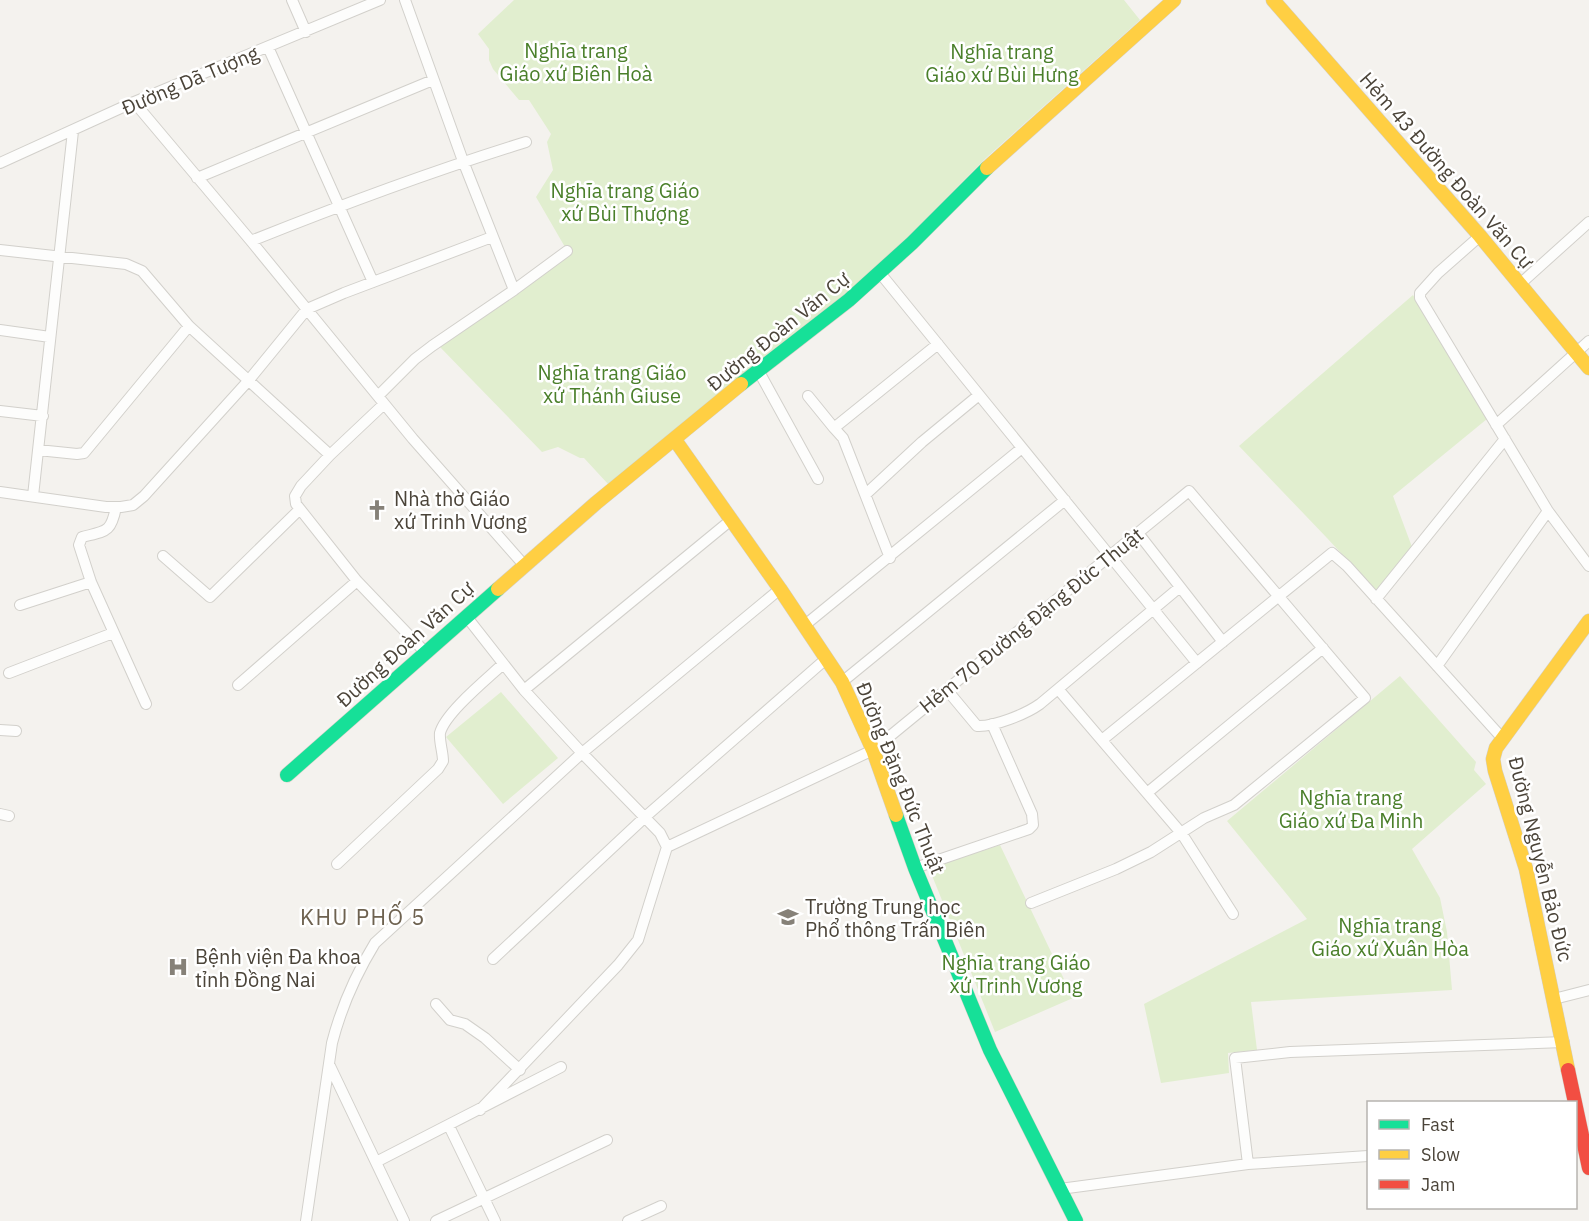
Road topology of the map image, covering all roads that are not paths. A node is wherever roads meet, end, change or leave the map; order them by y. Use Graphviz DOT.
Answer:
graph roads {
  1 [pos="292,0"];
  2 [pos="380,0"];
  3 [pos="405,0"];
  4 [pos="1174,0"];
  5 [pos="1273,0"];
  6 [pos="306,32"];
  7 [pos="268,47"];
  8 [pos="433,80"];
  9 [pos="134,102"];
  10 [pos="73,131"];
  11 [pos="306,132"];
  12 [pos="526,142"];
  13 [pos="463,161"];
  14 [pos="0,163"];
  15 [pos="198,178"];
  16 [pos="340,205"];
  17 [pos="1589,222"];
  18 [pos="1480,236"];
  19 [pos="492,237"];
  20 [pos="251,241"];
  21 [pos="0,250"];
  22 [pos="567,251"];
  23 [pos="59,258"];
  24 [pos="880,273"];
  25 [pos="373,282"];
  26 [pos="1520,284"];
  27 [pos="514,290"];
  28 [pos="308,309"];
  29 [pos="189,326"];
  30 [pos="0,330"];
  31 [pos="50,337"];
  32 [pos="1589,341"];
  33 [pos="938,344"];
  34 [pos="1575,353"];
  35 [pos="1589,368"];
  36 [pos="758,370"];
  37 [pos="249,380"];
  38 [pos="979,395"];
  39 [pos="808,396"];
  40 [pos="381,400"];
  41 [pos="0,411"];
  42 [pos="43,416"];
  43 [pos="1497,425"];
  44 [pos="834,428"];
  45 [pos="1505,439"];
  46 [pos="675,440"];
  47 [pos="1022,448"];
  48 [pos="38,450"];
  49 [pos="330,455"];
  50 [pos="818,479"];
  51 [pos="0,492"];
  52 [pos="866,494"];
  53 [pos="33,496"];
  54 [pos="1065,500"];
  55 [pos="116,507"];
  56 [pos="299,510"];
  57 [pos="1548,512"];
  58 [pos="731,520"];
  59 [pos="1138,533"];
  60 [pos="163,556"];
  61 [pos="1110,556"];
  62 [pos="890,558"];
  63 [pos="524,565"];
  64 [pos="1589,566"];
  65 [pos="357,581"];
  66 [pos="91,582"];
  67 [pos="1180,587"];
  68 [pos="780,589"];
  69 [pos="1279,596"];
  70 [pos="1376,598"];
  71 [pos="20,605"];
  72 [pos="1154,609"];
  73 [pos="465,616"];
  74 [pos="1589,621"];
  75 [pos="805,625"];
  76 [pos="113,633"];
  77 [pos="1223,642"];
  78 [pos="1323,648"];
  79 [pos="425,652"];
  80 [pos="826,658"];
  81 [pos="1197,663"];
  82 [pos="503,664"];
  83 [pos="1437,666"];
  84 [pos="9,673"];
  85 [pos="842,682"];
  86 [pos="238,686"];
  87 [pos="1058,689"];
  88 [pos="524,690"];
  89 [pos="947,690"];
  90 [pos="146,704"];
  91 [pos="993,724"];
  92 [pos="0,730"];
  93 [pos="16,731"];
  94 [pos="1503,739"];
  95 [pos="1102,740"];
  96 [pos="873,750"];
  97 [pos="582,753"];
  98 [pos="287,774"];
  99 [pos="1147,793"];
  100 [pos="645,817"];
  101 [pos="1182,834"];
  102 [pos="667,847"];
  103 [pos="337,864"];
  104 [pos="915,868"];
  105 [pos="1031,903"];
  106 [pos="1233,914"];
  107 [pos="493,959"];
  108 [pos="1589,990"];
  109 [pos="1554,999"];
  110 [pos="436,1004"];
  111 [pos="1564,1042"];
  112 [pos="328,1063"];
  113 [pos="561,1067"];
  114 [pos="520,1070"];
  115 [pos="1573,1101"];
  116 [pos="480,1110"];
  117 [pos="1577,1125"];
  118 [pos="449,1126"];
  119 [pos="606,1140"];
  120 [pos="1580,1144"];
  121 [pos="1367,1156"];
  122 [pos="376,1162"];
  123 [pos="1248,1164"];
  124 [pos="1589,1168"];
  125 [pos="1060,1189"];
  126 [pos="484,1198"];
  127 [pos="661,1206"];
  128 [pos="306,1221"];
  129 [pos="405,1221"];
  130 [pos="436,1221"];
  131 [pos="495,1221"];
  132 [pos="628,1221"];
  133 [pos="1076,1221"];
  1 -- 6 [label="street"];
  2 -- 6 [label="street, Đường Dã Tượng"];
  3 -- 8 [label="street"];
  4 -- 24 [label="street, Đường Đoàn Văn Cự"];
  5 -- 18 [label="street, Hẻm 43 Đường Đoàn Văn Cự"];
  6 -- 7 [label="street, Đường Dã Tượng"];
  7 -- 9 [label="street, Đường Dã Tượng"];
  7 -- 11 [label="street"];
  8 -- 11 [label="street"];
  8 -- 13 [label="street"];
  9 -- 10 [label="street, Đường Dã Tượng"];
  9 -- 15 [label="street"];
  10 -- 14 [label="street, Đường Dã Tượng"];
  10 -- 23 [label="street"];
  11 -- 15 [label="street"];
  11 -- 16 [label="street"];
  12 -- 13 [label="street"];
  13 -- 16 [label="street"];
  13 -- 19 [label="street"];
  15 -- 20 [label="street"];
  16 -- 20 [label="street"];
  16 -- 25 [label="street"];
  17 -- 26 [label="street"];
  18 -- 26 [label="street, Hẻm 43 Đường Đoàn Văn Cự"];
  18 -- 43 [label="street"];
  19 -- 25 [label="street"];
  19 -- 27 [label="street"];
  20 -- 28 [label="street"];
  21 -- 23 [label="street"];
  22 -- 27 [label="street"];
  23 -- 29 [label="street"];
  23 -- 31 [label="street"];
  24 -- 33 [label="street"];
  24 -- 36 [label="street, Đường Đoàn Văn Cự"];
  25 -- 28 [label="street"];
  26 -- 34 [label="street, Hẻm 43 Đường Đoàn Văn Cự"];
  27 -- 40 [label="street"];
  28 -- 37 [label="street"];
  28 -- 40 [label="street"];
  29 -- 37 [label="street"];
  29 -- 48 [label="street"];
  30 -- 31 [label="street"];
  31 -- 42 [label="street"];
  32 -- 34 [label="street"];
  33 -- 38 [label="street"];
  33 -- 44 [label="street"];
  34 -- 35 [label="street, Hẻm 43 Đường Đoàn Văn Cự"];
  34 -- 43 [label="street"];
  36 -- 46 [label="street, Đường Đoàn Văn Cự"];
  36 -- 50 [label="street"];
  37 -- 49 [label="street"];
  37 -- 55 [label="street"];
  38 -- 47 [label="street"];
  38 -- 52 [label="street"];
  39 -- 44 [label="street"];
  40 -- 49 [label="street"];
  40 -- 63 [label="street"];
  41 -- 42 [label="street"];
  42 -- 48 [label="street"];
  43 -- 45 [label="street"];
  44 -- 52 [label="street"];
  45 -- 57 [label="street"];
  45 -- 70 [label="street"];
  46 -- 58 [label="street, Đường Đặng Đức Thuật"];
  46 -- 63 [label="street, Đường Đoàn Văn Cự"];
  47 -- 54 [label="street"];
  47 -- 62 [label="street"];
  48 -- 53 [label="street"];
  49 -- 56 [label="street"];
  51 -- 53 [label="street"];
  52 -- 62 [label="street"];
  53 -- 55 [label="street"];
  54 -- 61 [label="street"];
  54 -- 85 [label="street"];
  55 -- 66 [label="street"];
  56 -- 60 [label="street"];
  56 -- 65 [label="street"];
  57 -- 64 [label="street"];
  57 -- 83 [label="street"];
  58 -- 68 [label="street, Đường Đặng Đức Thuật"];
  58 -- 88 [label="street"];
  59 -- 61 [label="street, Hẻm 70 Đường Đặng Đức Thuật"];
  59 -- 67 [label="street"];
  59 -- 69 [label="street, Hẻm 70 Đường Đặng Đức Thuật"];
  61 -- 72 [label="street"];
  61 -- 89 [label="street, Hẻm 70 Đường Đặng Đức Thuật"];
  62 -- 75 [label="street"];
  63 -- 73 [label="street, Đường Đoàn Văn Cự"];
  65 -- 79 [label="street"];
  65 -- 86 [label="street"];
  66 -- 71 [label="street"];
  66 -- 76 [label="street"];
  67 -- 72 [label="street"];
  67 -- 77 [label="street"];
  68 -- 75 [label="street, Đường Đặng Đức Thuật"];
  68 -- 97 [label="street"];
  69 -- 70 [label="street"];
  69 -- 77 [label="street"];
  69 -- 78 [label="street"];
  70 -- 83 [label="street"];
  72 -- 81 [label="street"];
  72 -- 87 [label="street"];
  73 -- 79 [label="street, Đường Đoàn Văn Cự"];
  73 -- 82 [label="street"];
  74 -- 94 [label="street, Đường Nguyễn Bảo Đức"];
  75 -- 80 [label="street, Đường Đặng Đức Thuật"];
  76 -- 84 [label="street"];
  76 -- 90 [label="street"];
  77 -- 81 [label="street"];
  78 -- 99 [label="street"];
  78 -- 101 [label="street"];
  79 -- 98 [label="street, Đường Đoàn Văn Cự"];
  80 -- 85 [label="street, Đường Đặng Đức Thuật"];
  80 -- 100 [label="street"];
  81 -- 95 [label="street"];
  82 -- 88 [label="street"];
  82 -- 103 [label="street"];
  83 -- 94 [label="street"];
  85 -- 96 [label="street, Đường Đặng Đức Thuật"];
  87 -- 91 [label="street"];
  87 -- 95 [label="street"];
  88 -- 97 [label="street"];
  89 -- 91 [label="street"];
  89 -- 96 [label="street, Hẻm 70 Đường Đặng Đức Thuật"];
  91 -- 104 [label="street"];
  92 -- 93 [label="street"];
  94 -- 109 [label="street, Đường Nguyễn Bảo Đức"];
  95 -- 99 [label="street"];
  96 -- 102 [label="street, Hẻm 70 Đường Đặng Đức Thuật"];
  96 -- 104 [label="street, Đường Đặng Đức Thuật"];
  97 -- 100 [label="street"];
  97 -- 112 [label="street"];
  99 -- 101 [label="street"];
  100 -- 102 [label="street"];
  100 -- 107 [label="street"];
  101 -- 105 [label="street"];
  101 -- 106 [label="street"];
  102 -- 114 [label="street"];
  104 -- 125 [label="street, Đường Đặng Đức Thuật"];
  108 -- 109 [label="street"];
  109 -- 111 [label="street, Đường Nguyễn Bảo Đức"];
  110 -- 114 [label="street"];
  111 -- 115 [label="street, Đường Nguyễn Bảo Đức"];
  111 -- 123 [label="street"];
  112 -- 122 [label="street"];
  112 -- 128 [label="street"];
  113 -- 116 [label="street"];
  114 -- 116 [label="street"];
  116 -- 118 [label="street"];
  117 -- 120 [label="street, Đường Nguyễn Bảo Đức"];
  118 -- 122 [label="street"];
  118 -- 126 [label="street"];
  119 -- 126 [label="street"];
  120 -- 124 [label="street, Đường Nguyễn Bảo Đức"];
  121 -- 123 [label="street"];
  122 -- 129 [label="street"];
  123 -- 125 [label="street"];
  125 -- 133 [label="street, Đường Đặng Đức Thuật"];
  126 -- 130 [label="street"];
  126 -- 131 [label="street"];
  127 -- 132 [label="street"];
}
